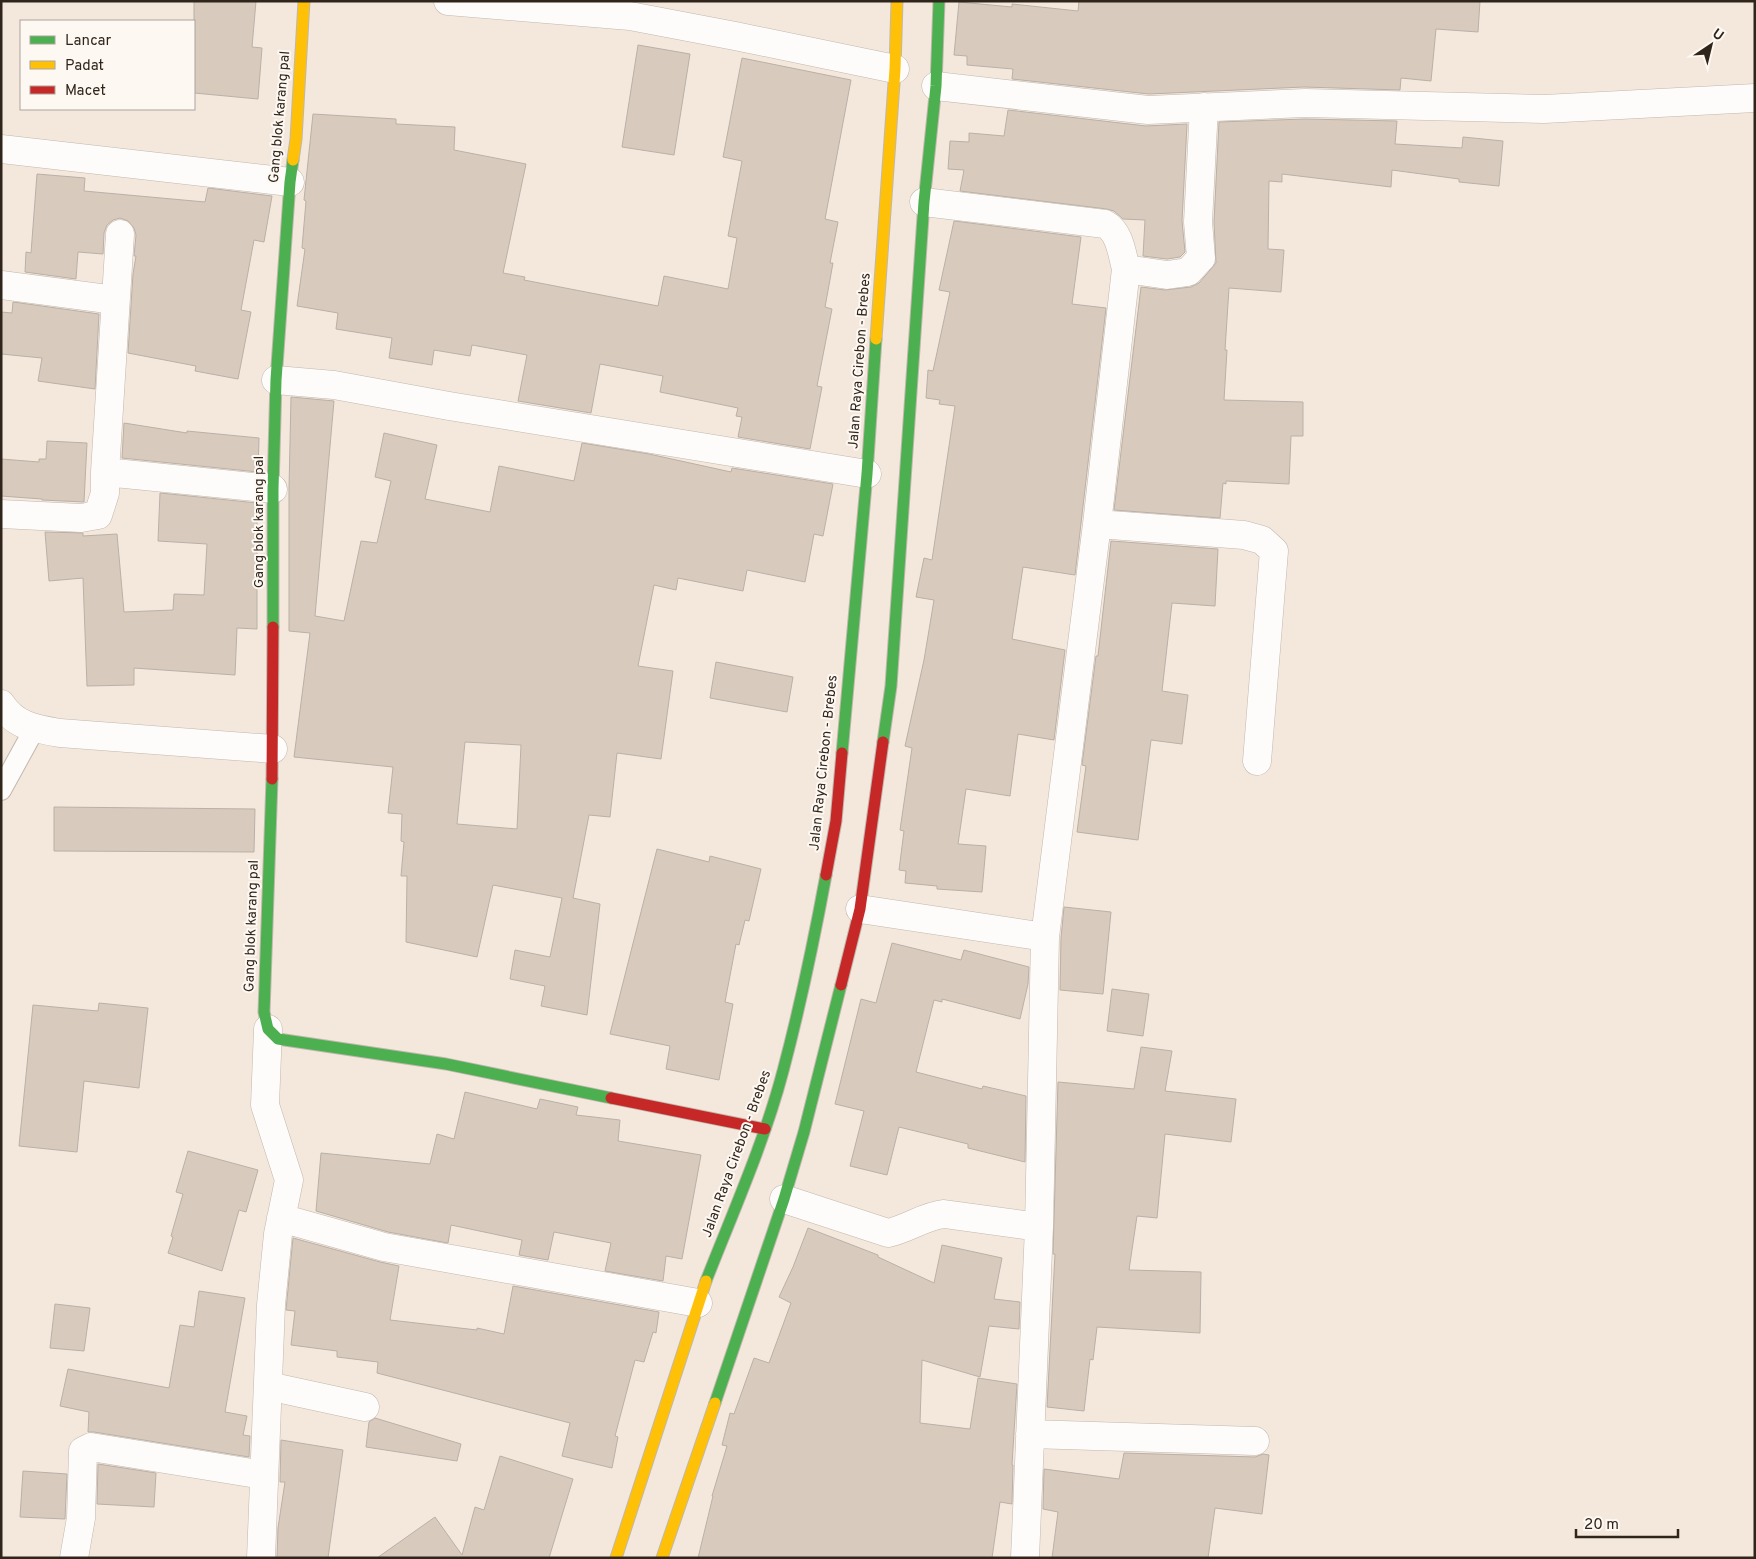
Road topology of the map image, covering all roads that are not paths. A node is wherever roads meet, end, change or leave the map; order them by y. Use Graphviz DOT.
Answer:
graph roads {
  1 [pos="304,1"];
  2 [pos="448,1"];
  3 [pos="897,1"];
  4 [pos="938,1"];
  5 [pos="895,69"];
  6 [pos="936,86"];
  7 [pos="1755,98"];
  8 [pos="1204,107"];
  9 [pos="1,149"];
  10 [pos="290,182"];
  11 [pos="924,202"];
  12 [pos="120,234"];
  13 [pos="1126,269"];
  14 [pos="1,285"];
  15 [pos="115,300"];
  16 [pos="276,380"];
  17 [pos="106,472"];
  18 [pos="867,474"];
  19 [pos="273,489"];
  20 [pos="1,514"];
  21 [pos="1097,524"];
  22 [pos="1,704"];
  23 [pos="35,728"];
  24 [pos="273,749"];
  25 [pos="1257,761"];
  26 [pos="1,790"];
  27 [pos="860,909"];
  28 [pos="1045,937"];
  29 [pos="273,1034"];
  30 [pos="765,1129"];
  31 [pos="784,1199"];
  32 [pos="282,1218"];
  33 [pos="1039,1227"];
  34 [pos="698,1303"];
  35 [pos="268,1386"];
  36 [pos="365,1407"];
  37 [pos="1030,1434"];
  38 [pos="1255,1441"];
  39 [pos="264,1475"];
  40 [pos="74,1558"];
  41 [pos="261,1558"];
  42 [pos="616,1558"];
  43 [pos="662,1558"];
  44 [pos="1025,1558"];
  1 -- 10 [label="main road, Gang blok karang pal"];
  2 -- 5 [label="street"];
  3 -- 5 [label="main road, Jalan Raya Cirebon - Brebes"];
  4 -- 6 [label="main road"];
  5 -- 18 [label="main road, Jalan Raya Cirebon - Brebes"];
  6 -- 8 [label="street"];
  6 -- 11 [label="main road"];
  7 -- 8 [label="street"];
  8 -- 13 [label="street"];
  9 -- 10 [label="street"];
  10 -- 16 [label="main road, Gang blok karang pal"];
  11 -- 13 [label="street"];
  11 -- 27 [label="main road"];
  12 -- 15 [label="street"];
  13 -- 21 [label="street"];
  14 -- 15 [label="street"];
  15 -- 17 [label="street"];
  16 -- 18 [label="street"];
  16 -- 19 [label="main road, Gang blok karang pal"];
  17 -- 19 [label="street"];
  17 -- 20 [label="street"];
  18 -- 30 [label="main road, Jalan Raya Cirebon - Brebes"];
  19 -- 24 [label="main road, Gang blok karang pal"];
  21 -- 25 [label="street"];
  21 -- 28 [label="street"];
  22 -- 23 [label="street"];
  23 -- 24 [label="street"];
  23 -- 26 [label="lane"];
  24 -- 29 [label="main road, Gang blok karang pal"];
  27 -- 28 [label="street"];
  27 -- 31 [label="main road"];
  28 -- 33 [label="street"];
  29 -- 30 [label="main road"];
  29 -- 32 [label="street"];
  30 -- 34 [label="main road, Jalan Raya Cirebon - Brebes"];
  31 -- 33 [label="street"];
  31 -- 43 [label="main road"];
  32 -- 34 [label="street"];
  32 -- 35 [label="street"];
  33 -- 37 [label="street"];
  34 -- 42 [label="main road, Jalan Raya Cirebon - Brebes"];
  35 -- 36 [label="street"];
  35 -- 39 [label="street"];
  37 -- 38 [label="street"];
  37 -- 44 [label="street"];
  39 -- 40 [label="street"];
  39 -- 41 [label="street"];
}
